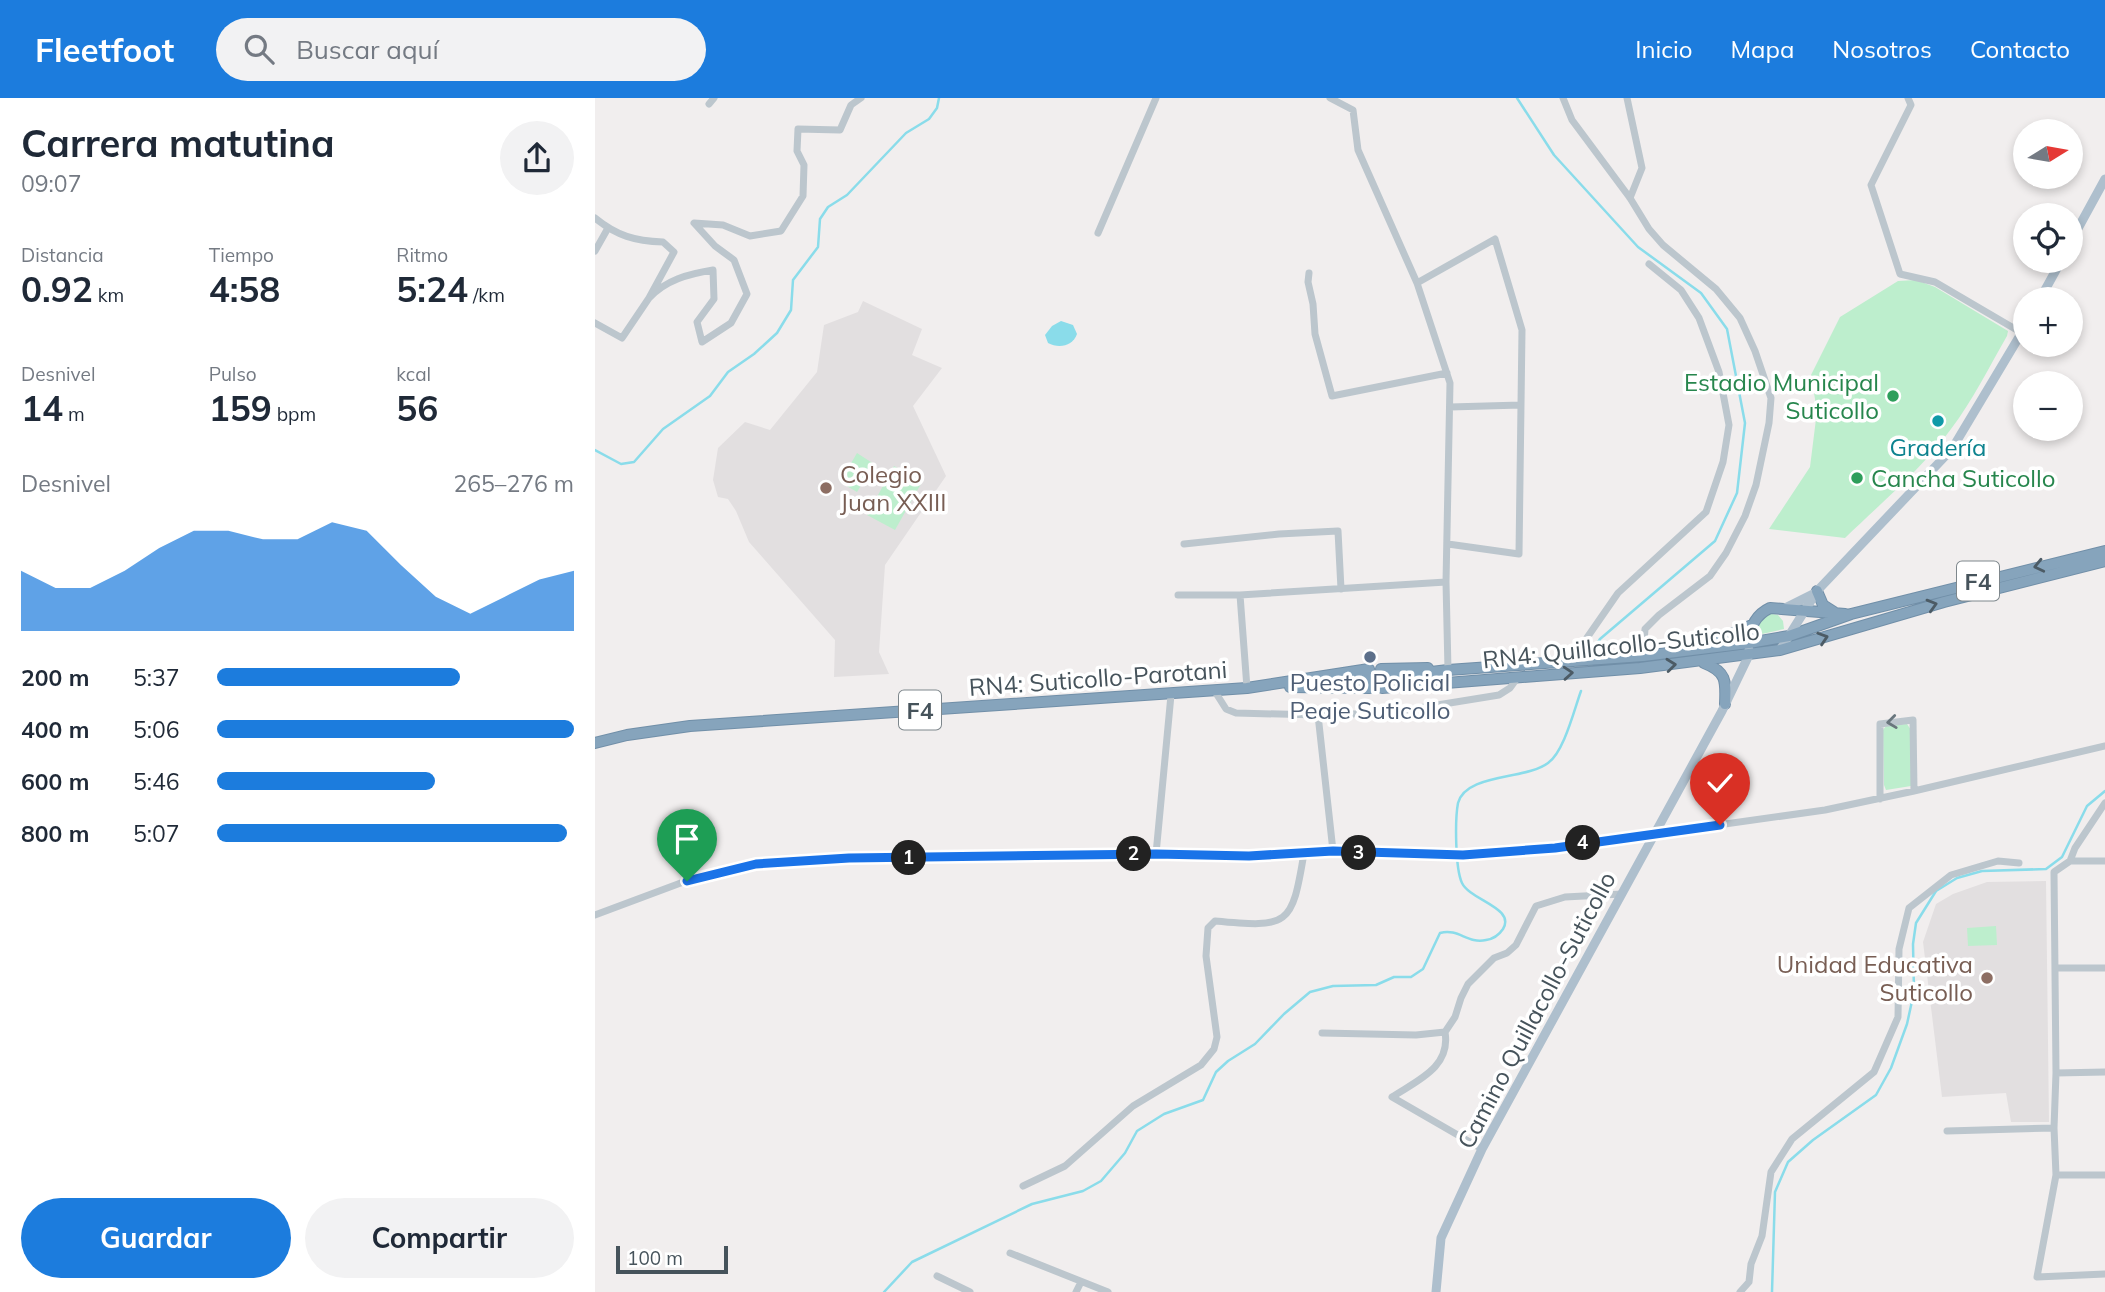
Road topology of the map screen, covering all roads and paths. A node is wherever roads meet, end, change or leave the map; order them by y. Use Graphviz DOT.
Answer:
graph roads {
  1 [pos="861,98"];
  2 [pos="1156,98"];
  3 [pos="1329,98"];
  4 [pos="1563,98"];
  5 [pos="1627,98"];
  6 [pos="1907,98"];
  7 [pos="2105,179"];
  8 [pos="1630,198"];
  9 [pos="595,218"];
  10 [pos="2083,219"];
  11 [pos="608,228"];
  12 [pos="1098,233"];
  13 [pos="595,251"];
  14 [pos="1649,264"];
  15 [pos="1309,273"];
  16 [pos="1417,283"];
  17 [pos="649,298"];
  18 [pos="595,323"];
  19 [pos="2013,325"];
  20 [pos="2013,347"];
  21 [pos="1447,373"];
  22 [pos="1521,405"];
  23 [pos="1450,407"];
  24 [pos="1184,544"];
  25 [pos="1448,544"];
  26 [pos="2105,551"];
  27 [pos="2105,561"];
  28 [pos="1446,582"];
  29 [pos="1341,589"];
  30 [pos="1817,591"];
  31 [pos="1240,595"];
  32 [pos="1178,596"];
  33 [pos="1785,608"];
  34 [pos="1804,612"];
  35 [pos="1837,613"];
  36 [pos="1851,614"];
  37 [pos="1752,625"];
  38 [pos="1789,636"];
  39 [pos="1749,643"];
  40 [pos="1780,650"];
  41 [pos="1689,651"];
  42 [pos="1749,655"];
  43 [pos="1643,656"];
  44 [pos="1582,661"];
  45 [pos="1701,662"];
  46 [pos="1448,670"];
  47 [pos="1518,677"];
  48 [pos="1375,678"];
  49 [pos="1270,686"];
  50 [pos="1247,688"];
  51 [pos="1214,690"];
  52 [pos="1171,695"];
  53 [pos="1725,704"];
  54 [pos="1318,715"];
  55 [pos="595,743"];
  56 [pos="2105,746"];
  57 [pos="1915,791"];
  58 [pos="1880,799"];
  59 [pos="2105,803"];
  60 [pos="1654,832"];
  61 [pos="1333,851"];
  62 [pos="1304,853"];
  63 [pos="1156,854"];
  64 [pos="2105,861"];
  65 [pos="2070,862"];
  66 [pos="2019,863"];
  67 [pos="1622,894"];
  68 [pos="595,915"];
  69 [pos="2055,968"];
  70 [pos="2105,968"];
  71 [pos="1445,1032"];
  72 [pos="1322,1033"];
  73 [pos="2105,1072"];
  74 [pos="2056,1073"];
  75 [pos="2054,1128"];
  76 [pos="1947,1131"];
  77 [pos="1482,1149"];
  78 [pos="2056,1175"];
  79 [pos="2105,1175"];
  80 [pos="1023,1186"];
  81 [pos="1010,1253"];
  82 [pos="2105,1274"];
  83 [pos="937,1276"];
  84 [pos="1081,1282"];
  85 [pos="970,1292"];
  86 [pos="1076,1292"];
  87 [pos="1108,1292"];
  88 [pos="1436,1292"];
  89 [pos="1740,1292"];
  1 -- 17 [label="street"];
  2 -- 12 [label="street"];
  3 -- 16 [label="street"];
  4 -- 8 [label="street"];
  5 -- 8 [label="street"];
  6 -- 19 [label="street"];
  7 -- 10 [label="main road"];
  8 -- 43 [label="street"];
  9 -- 11 [label="street"];
  11 -- 13 [label="street"];
  11 -- 17 [label="street"];
  14 -- 44 [label="street"];
  15 -- 21 [label="street"];
  16 -- 21 [label="street"];
  16 -- 22 [label="street"];
  17 -- 18 [label="street"];
  20 -- 30 [label="main road"];
  21 -- 23 [label="street"];
  22 -- 23 [label="street"];
  22 -- 25 [label="street"];
  23 -- 25 [label="street"];
  24 -- 29 [label="street"];
  25 -- 28 [label="street"];
  26 -- 36 [label="highway, RN4: Quillacollo-Suticollo / F4, one-way"];
  40 -- 27 [label="highway, RN4: Quillacollo-Suticollo / F4, one-way"];
  28 -- 29 [label="street"];
  28 -- 46 [label="street"];
  29 -- 31 [label="street"];
  30 -- 33 [label="main road"];
  30 -- 34 [label="main road"];
  30 -- 35 [label="highway"];
  31 -- 32 [label="street"];
  31 -- 50 [label="street"];
  33 -- 34 [label="highway"];
  33 -- 37 [label="highway"];
  34 -- 35 [label="highway"];
  34 -- 38 [label="main road"];
  35 -- 36 [label="highway"];
  36 -- 38 [label="highway, RN4: Quillacollo-Suticollo / F4"];
  37 -- 39 [label="highway"];
  37 -- 41 [label="highway"];
  38 -- 39 [label="highway, RN4: Quillacollo-Suticollo / F4"];
  38 -- 40 [label="main road"];
  39 -- 41 [label="highway, RN4: Quillacollo-Suticollo / F4"];
  39 -- 42 [label="main road, Camino Quillacollo-Suticollo"];
  40 -- 42 [label="highway, RN4: Quillacollo-Suticollo / F4"];
  41 -- 43 [label="highway, RN4: Quillacollo-Suticollo / F4"];
  42 -- 45 [label="highway, RN4: Quillacollo-Suticollo / F4"];
  42 -- 53 [label="main road, Camino Quillacollo-Suticollo"];
  43 -- 44 [label="highway, RN4: Quillacollo-Suticollo / F4"];
  44 -- 46 [label="highway, RN4: Quillacollo-Suticollo / F4"];
  47 -- 45 [label="highway, RN4: Quillacollo-Suticollo / F4, one-way"];
  45 -- 53 [label="highway"];
  46 -- 48 [label="highway, RN4: Quillacollo-Suticollo / F4"];
  47 -- 48 [label="highway, RN4: Quillacollo-Suticollo / F4"];
  47 -- 54 [label="street"];
  48 -- 49 [label="highway, RN4: Suticollo-Parotani / F4"];
  48 -- 49 [label="highway, RN4: Suticollo-Parotani / F4"];
  49 -- 50 [label="highway, RN4: Suticollo-Parotani / F4"];
  50 -- 51 [label="highway, RN4: Suticollo-Parotani / F4"];
  51 -- 52 [label="highway, RN4: Suticollo-Parotani / F4"];
  51 -- 54 [label="street"];
  52 -- 55 [label="highway, RN4: Suticollo-Parotani / F4"];
  52 -- 63 [label="street"];
  53 -- 60 [label="main road, Camino Quillacollo-Suticollo"];
  54 -- 61 [label="street"];
  56 -- 57 [label="street"];
  57 -- 58 [label="street"];
  57 -- 58 [label="street, one-way"];
  58 -- 60 [label="street"];
  59 -- 65 [label="street"];
  60 -- 61 [label="street"];
  60 -- 67 [label="main road, Camino Quillacollo-Suticollo"];
  61 -- 62 [label="street"];
  62 -- 63 [label="street"];
  62 -- 80 [label="street"];
  63 -- 68 [label="street"];
  64 -- 65 [label="street"];
  65 -- 69 [label="street"];
  66 -- 89 [label="street"];
  67 -- 71 [label="street"];
  67 -- 77 [label="main road, Camino Quillacollo-Suticollo"];
  69 -- 70 [label="street"];
  69 -- 74 [label="street"];
  71 -- 72 [label="street"];
  71 -- 77 [label="street"];
  73 -- 74 [label="street"];
  74 -- 75 [label="street"];
  75 -- 76 [label="street"];
  75 -- 78 [label="street"];
  77 -- 88 [label="main road, Camino Quillacollo-Suticollo"];
  78 -- 79 [label="street"];
  78 -- 82 [label="street"];
  81 -- 84 [label="street"];
  83 -- 85 [label="street"];
  84 -- 86 [label="street"];
  84 -- 87 [label="street"];
}
